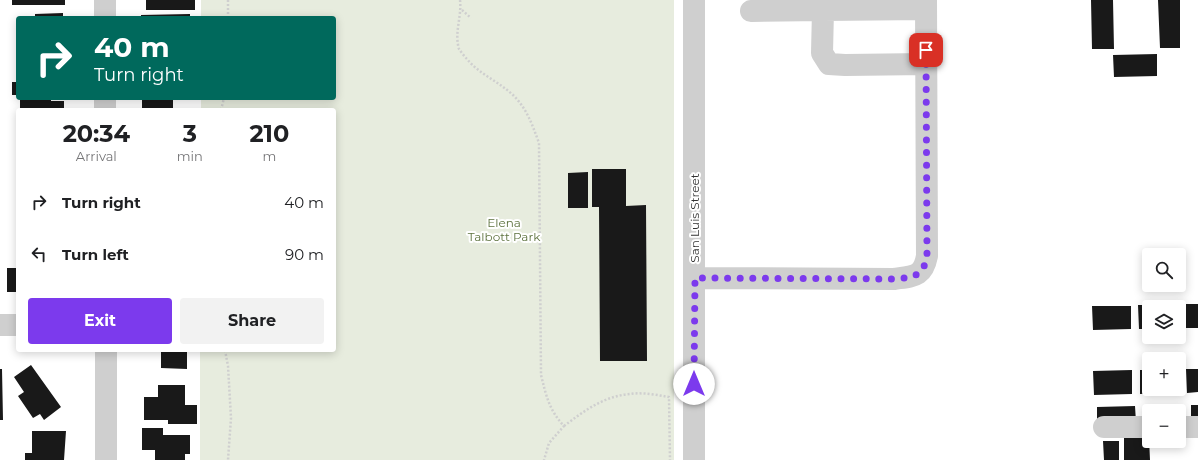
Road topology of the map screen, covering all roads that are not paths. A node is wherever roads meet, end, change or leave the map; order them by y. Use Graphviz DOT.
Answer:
graph roads {
  1 [pos="105,0"];
  2 [pos="694,0"];
  3 [pos="823,5"];
  4 [pos="926,5"];
  5 [pos="751,11"];
  6 [pos="105,16"];
  7 [pos="926,64"];
  8 [pos="695,278"];
  9 [pos="0,325"];
  10 [pos="16,325"];
  11 [pos="106,352"];
  12 [pos="1186,426"];
  13 [pos="1198,426"];
  14 [pos="1104,427"];
  15 [pos="1142,427"];
  16 [pos="106,460"];
  17 [pos="694,460"];
  1 -- 6 [label="street"];
  2 -- 8 [label="street, San Luis Street"];
  3 -- 4 [label="street"];
  3 -- 5 [label="street"];
  3 -- 7 [label="street"];
  4 -- 7 [label="street"];
  7 -- 8 [label="street"];
  8 -- 17 [label="street, San Luis Street"];
  9 -- 10 [label="street"];
  11 -- 16 [label="street"];
  12 -- 13 [label="street"];
  14 -- 15 [label="street"];
}
